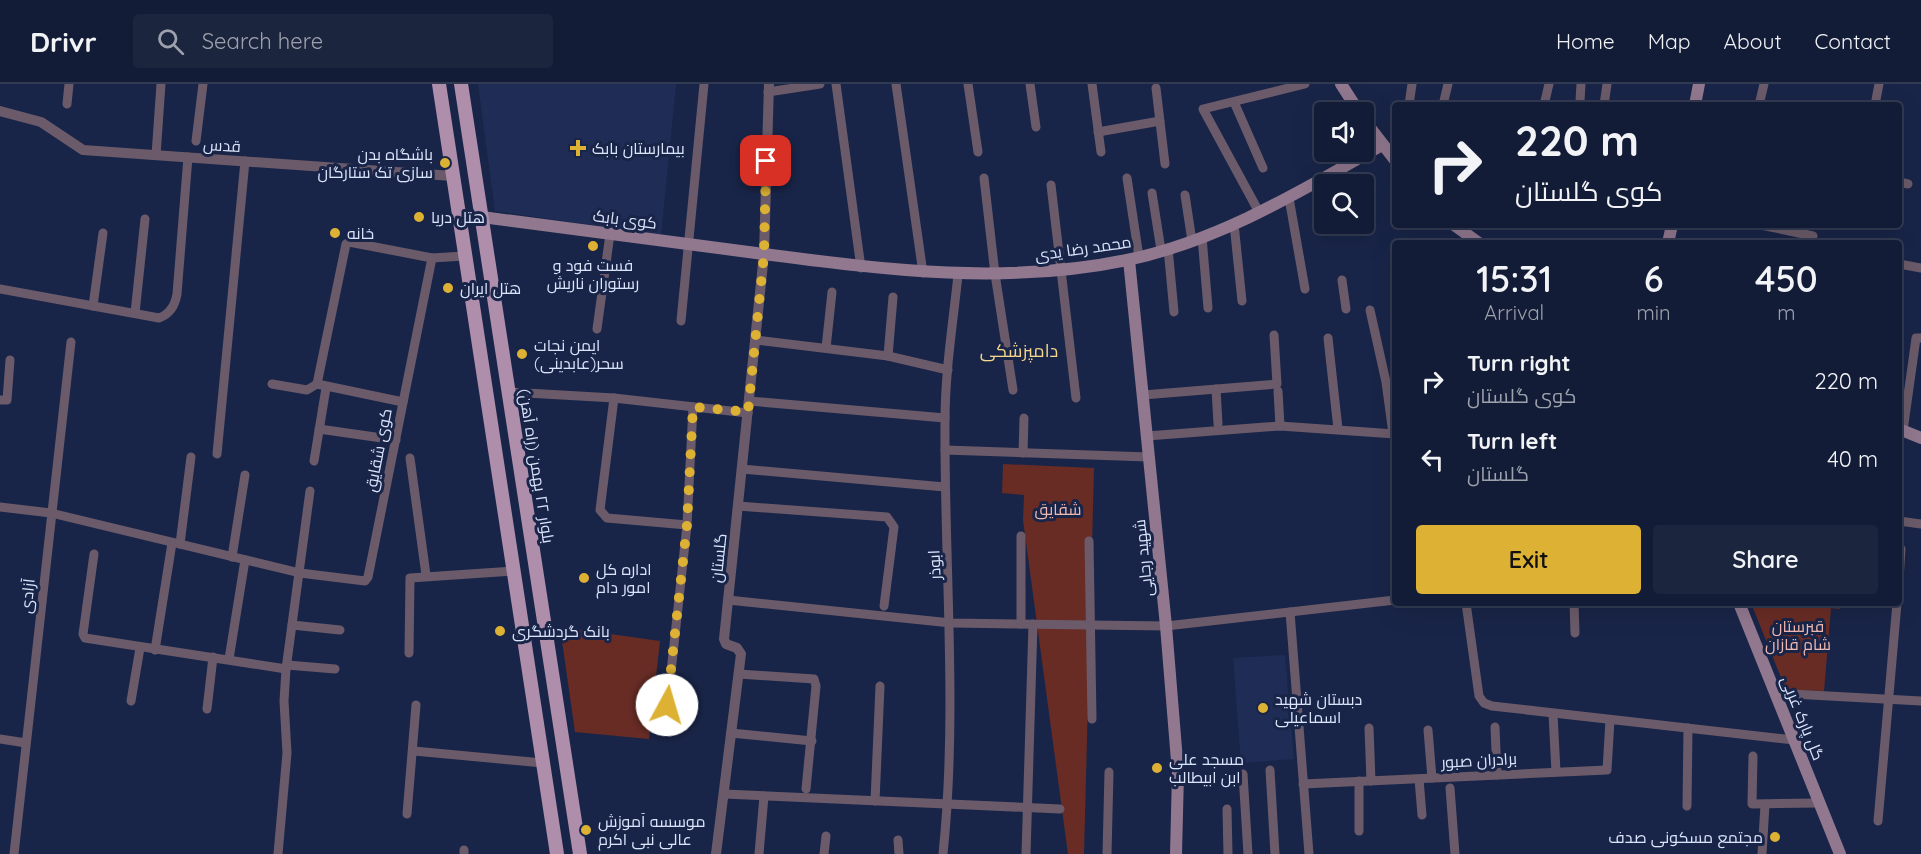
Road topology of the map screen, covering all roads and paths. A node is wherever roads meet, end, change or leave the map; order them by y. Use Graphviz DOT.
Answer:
graph roads {
  1 [pos="69,84"];
  2 [pos="161,84"];
  3 [pos="203,84"];
  4 [pos="439,84"];
  5 [pos="461,84"];
  6 [pos="704,84"];
  7 [pos="820,84"];
  8 [pos="836,84"];
  9 [pos="896,84"];
  10 [pos="968,84"];
  11 [pos="1030,84"];
  12 [pos="1092,84"];
  13 [pos="1305,84"];
  14 [pos="1341,84"];
  15 [pos="1412,84"];
  16 [pos="1448,84"];
  17 [pos="1549,84"];
  18 [pos="1581,84"];
  19 [pos="1607,84"];
  20 [pos="1699,84"];
  21 [pos="1764,84"];
  22 [pos="1880,84"];
  23 [pos="768,88"];
  24 [pos="1156,88"];
  25 [pos="1580,101"];
  26 [pos="1234,102"];
  27 [pos="1353,102"];
  28 [pos="1409,102"];
  29 [pos="1444,102"];
  30 [pos="1545,102"];
  31 [pos="1604,102"];
  32 [pos="1696,102"];
  33 [pos="1760,102"];
  34 [pos="1876,102"];
  35 [pos="67,105"];
  36 [pos="0,111"];
  37 [pos="1160,121"];
  38 [pos="1036,127"];
  39 [pos="1098,132"];
  40 [pos="1374,134"];
  41 [pos="196,141"];
  42 [pos="1382,146"];
  43 [pos="1392,148"];
  44 [pos="978,152"];
  45 [pos="1101,152"];
  46 [pos="156,155"];
  47 [pos="188,157"];
  48 [pos="1392,157"];
  49 [pos="245,161"];
  50 [pos="1165,164"];
  51 [pos="1263,168"];
  52 [pos="453,176"];
  53 [pos="984,178"];
  54 [pos="1127,178"];
  55 [pos="1051,185"];
  56 [pos="1152,193"];
  57 [pos="1185,195"];
  58 [pos="1289,198"];
  59 [pos="1259,212"];
  60 [pos="482,217"];
  61 [pos="145,219"];
  62 [pos="1234,224"];
  63 [pos="1459,228"];
  64 [pos="1775,228"];
  65 [pos="103,233"];
  66 [pos="610,234"];
  67 [pos="1813,236"];
  68 [pos="1197,239"];
  69 [pos="1475,240"];
  70 [pos="690,244"];
  71 [pos="1165,249"];
  72 [pos="764,254"];
  73 [pos="465,256"];
  74 [pos="432,258"];
  75 [pos="1134,258"];
  76 [pos="1902,265"];
  77 [pos="861,268"];
  78 [pos="1921,268"];
  79 [pos="1063,271"];
  80 [pos="923,273"];
  81 [pos="995,274"];
  82 [pos="958,275"];
  83 [pos="1342,280"];
  84 [pos="0,289"];
  85 [pos="1305,289"];
  86 [pos="832,292"];
  87 [pos="893,297"];
  88 [pos="1242,301"];
  89 [pos="93,306"];
  90 [pos="1208,309"];
  91 [pos="1346,309"];
  92 [pos="1370,310"];
  93 [pos="1174,312"];
  94 [pos="135,314"];
  95 [pos="681,321"];
  96 [pos="597,329"];
  97 [pos="1274,335"];
  98 [pos="1921,338"];
  99 [pos="1328,339"];
  100 [pos="755,340"];
  101 [pos="71,342"];
  102 [pos="826,348"];
  103 [pos="888,356"];
  104 [pos="10,360"];
  105 [pos="948,370"];
  106 [pos="1390,383"];
  107 [pos="272,384"];
  108 [pos="322,386"];
  109 [pos="1216,389"];
  110 [pos="1013,390"];
  111 [pos="1278,391"];
  112 [pos="509,392"];
  113 [pos="1143,394"];
  114 [pos="614,398"];
  115 [pos="1076,398"];
  116 [pos="0,399"];
  117 [pos="403,402"];
  118 [pos="693,407"];
  119 [pos="748,407"];
  120 [pos="1392,408"];
  121 [pos="945,418"];
  122 [pos="1024,418"];
  123 [pos="1218,424"];
  124 [pos="1902,424"];
  125 [pos="1280,426"];
  126 [pos="319,429"];
  127 [pos="1338,429"];
  128 [pos="1902,430"];
  129 [pos="1392,434"];
  130 [pos="1147,436"];
  131 [pos="1921,438"];
  132 [pos="396,440"];
  133 [pos="945,450"];
  134 [pos="1023,453"];
  135 [pos="217,454"];
  136 [pos="191,457"];
  137 [pos="410,458"];
  138 [pos="1149,458"];
  139 [pos="314,461"];
  140 [pos="742,469"];
  141 [pos="245,475"];
  142 [pos="945,488"];
  143 [pos="310,491"];
  144 [pos="738,506"];
  145 [pos="0,507"];
  146 [pos="51,513"];
  147 [pos="1902,521"];
  148 [pos="1921,524"];
  149 [pos="687,525"];
  150 [pos="1021,536"];
  151 [pos="1089,541"];
  152 [pos="176,544"];
  153 [pos="94,555"];
  154 [pos="232,557"];
  155 [pos="244,560"];
  156 [pos="513,571"];
  157 [pos="300,573"];
  158 [pos="426,575"];
  159 [pos="728,600"];
  160 [pos="1392,600"];
  161 [pos="884,606"];
  162 [pos="1466,606"];
  163 [pos="1574,606"];
  164 [pos="1740,606"];
  165 [pos="1897,606"];
  166 [pos="1290,612"];
  167 [pos="951,623"];
  168 [pos="1021,624"];
  169 [pos="1033,624"];
  170 [pos="292,625"];
  171 [pos="1090,625"];
  172 [pos="1166,626"];
  173 [pos="340,630"];
  174 [pos="1575,633"];
  175 [pos="140,648"];
  176 [pos="156,650"];
  177 [pos="409,653"];
  178 [pos="213,657"];
  179 [pos="229,660"];
  180 [pos="286,667"];
  181 [pos="335,669"];
  182 [pos="739,674"];
  183 [pos="880,686"];
  184 [pos="1775,693"];
  185 [pos="1889,699"];
  186 [pos="1921,700"];
  187 [pos="131,701"];
  188 [pos="416,705"];
  189 [pos="207,710"];
  190 [pos="1553,714"];
  191 [pos="1092,719"];
  192 [pos="1610,720"];
  193 [pos="665,727"];
  194 [pos="1495,727"];
  195 [pos="1369,728"];
  196 [pos="1688,728"];
  197 [pos="1428,730"];
  198 [pos="732,733"];
  199 [pos="0,739"];
  200 [pos="1794,740"];
  201 [pos="812,741"];
  202 [pos="27,743"];
  203 [pos="414,751"];
  204 [pos="1753,756"];
  205 [pos="543,763"];
  206 [pos="1270,770"];
  207 [pos="1108,772"];
  208 [pos="1556,772"];
  209 [pos="1243,774"];
  210 [pos="1497,775"];
  211 [pos="1419,778"];
  212 [pos="1432,778"];
  213 [pos="1371,781"];
  214 [pos="1359,782"];
  215 [pos="1303,784"];
  216 [pos="1450,788"];
  217 [pos="806,789"];
  218 [pos="724,794"];
  219 [pos="764,796"];
  220 [pos="875,801"];
  221 [pos="1819,803"];
  222 [pos="948,804"];
  223 [pos="1765,805"];
  224 [pos="1687,806"];
  225 [pos="1028,808"];
  226 [pos="1227,808"];
  227 [pos="1060,809"];
  228 [pos="407,814"];
  229 [pos="1422,815"];
  230 [pos="1878,821"];
  231 [pos="1359,831"];
  232 [pos="826,836"];
  233 [pos="898,840"];
  234 [pos="1837,851"];
  235 [pos="14,854"];
  236 [pos="278,854"];
  237 [pos="557,854"];
  238 [pos="580,854"];
  239 [pos="716,854"];
  240 [pos="759,854"];
  241 [pos="824,854"];
  242 [pos="899,854"];
  243 [pos="943,854"];
  244 [pos="1026,854"];
  245 [pos="1107,854"];
  246 [pos="1176,854"];
  247 [pos="1228,854"];
  248 [pos="1248,854"];
  249 [pos="1275,854"];
  250 [pos="1309,854"];
  251 [pos="1455,854"];
  252 [pos="1762,854"];
  1 -- 35 [label="street"];
  2 -- 46 [label="street"];
  3 -- 41 [label="street"];
  4 -- 52 [label="main road"];
  5 -- 60 [label="main road, بلوار ۲۲ بهمن (راه آهن)"];
  6 -- 70 [label="street"];
  7 -- 23 [label="street"];
  8 -- 77 [label="street"];
  9 -- 80 [label="street"];
  10 -- 44 [label="street"];
  11 -- 38 [label="street"];
  12 -- 39 [label="street"];
  13 -- 26 [label="street"];
  14 -- 27 [label="main road"];
  15 -- 28 [label="street"];
  16 -- 29 [label="street"];
  17 -- 30 [label="street"];
  18 -- 25 [label="street"];
  19 -- 31 [label="street"];
  20 -- 32 [label="main road"];
  21 -- 33 [label="street"];
  22 -- 34 [label="street"];
  23 -- 72 [label="street, گلستان"];
  24 -- 37 [label="street"];
  26 -- 51 [label="street"];
  26 -- 59 [label="street"];
  36 -- 46 [label="street, قدس"];
  37 -- 39 [label="street"];
  37 -- 50 [label="street"];
  39 -- 45 [label="street"];
  40 -- 42 [label="main road"];
  42 -- 43 [label="street"];
  42 -- 48 [label="main road"];
  42 -- 58 [label="main road, محمد رضا یدی"];
  46 -- 47 [label="street, قدس"];
  47 -- 49 [label="street, قدس"];
  47 -- 94 [label="street"];
  49 -- 52 [label="street, قدس"];
  49 -- 135 [label="street"];
  52 -- 73 [label="main road"];
  53 -- 81 [label="street"];
  54 -- 75 [label="street"];
  55 -- 79 [label="street"];
  56 -- 71 [label="street"];
  57 -- 68 [label="street"];
  58 -- 59 [label="main road, محمد رضا یدی"];
  58 -- 85 [label="street"];
  59 -- 62 [label="main road, محمد رضا یدی"];
  60 -- 66 [label="main road, کوی بابک"];
  60 -- 112 [label="main road, بلوار ۲۲ بهمن (راه آهن)"];
  61 -- 94 [label="street"];
  62 -- 68 [label="main road, محمد رضا یدی"];
  62 -- 88 [label="street"];
  63 -- 69 [label="main road"];
  64 -- 67 [label="street"];
  65 -- 89 [label="street"];
  66 -- 70 [label="main road, کوی بابک"];
  66 -- 96 [label="street"];
  68 -- 71 [label="main road, محمد رضا یدی"];
  68 -- 90 [label="street"];
  70 -- 72 [label="main road, کوی بابک"];
  70 -- 95 [label="street"];
  71 -- 75 [label="main road, محمد رضا یدی"];
  71 -- 93 [label="street"];
  72 -- 77 [label="main road, محمد رضا یدی"];
  72 -- 100 [label="street, گلستان"];
  73 -- 74 [label="street"];
  73 -- 156 [label="main road"];
  74 -- 108 [label="street"];
  74 -- 117 [label="street, کوی شقایق"];
  75 -- 79 [label="main road, محمد رضا یدی"];
  75 -- 113 [label="main road, شهید رجایی"];
  76 -- 78 [label="street"];
  77 -- 80 [label="main road, محمد رضا یدی"];
  79 -- 81 [label="main road, محمد رضا یدی"];
  79 -- 115 [label="street"];
  80 -- 82 [label="main road, محمد رضا یدی"];
  81 -- 82 [label="main road, محمد رضا یدی"];
  81 -- 110 [label="street"];
  82 -- 105 [label="street, ابوذر"];
  83 -- 91 [label="street"];
  84 -- 89 [label="street"];
  86 -- 102 [label="street"];
  87 -- 103 [label="street"];
  89 -- 94 [label="street"];
  92 -- 106 [label="street"];
  97 -- 109 [label="street"];
  98 -- 124 [label="street"];
  99 -- 127 [label="street"];
  100 -- 102 [label="street"];
  100 -- 119 [label="street, گلستان"];
  101 -- 146 [label="street, آزادی"];
  102 -- 103 [label="street"];
  103 -- 105 [label="street"];
  104 -- 116 [label="street"];
  105 -- 121 [label="street, ابوذر"];
  106 -- 120 [label="street"];
  107 -- 108 [label="street"];
  108 -- 117 [label="street"];
  108 -- 126 [label="street"];
  109 -- 113 [label="street"];
  109 -- 123 [label="street"];
  111 -- 125 [label="street"];
  112 -- 114 [label="street"];
  112 -- 238 [label="main road, بلوار ۲۲ بهمن (راه آهن)"];
  113 -- 130 [label="main road, شهید رجایی"];
  114 -- 118 [label="street"];
  114 -- 149 [label="street"];
  117 -- 132 [label="street, کوی شقایق"];
  118 -- 119 [label="street"];
  118 -- 149 [label="street"];
  119 -- 121 [label="street"];
  119 -- 140 [label="street, گلستان"];
  121 -- 133 [label="street, ابوذر"];
  122 -- 134 [label="street"];
  125 -- 127 [label="street"];
  125 -- 130 [label="street"];
  126 -- 132 [label="street"];
  126 -- 139 [label="street"];
  127 -- 129 [label="street"];
  128 -- 131 [label="main road"];
  130 -- 138 [label="main road, شهید رجایی"];
  132 -- 157 [label="street, کوی شقایق"];
  133 -- 134 [label="street"];
  133 -- 142 [label="street, ابوذر"];
  134 -- 138 [label="street"];
  136 -- 152 [label="street"];
  137 -- 158 [label="street"];
  138 -- 172 [label="main road, شهید رجایی"];
  140 -- 142 [label="street"];
  140 -- 144 [label="street, گلستان"];
  141 -- 154 [label="street"];
  142 -- 167 [label="street, ابوذر"];
  143 -- 157 [label="street"];
  144 -- 159 [label="street, گلستان"];
  144 -- 161 [label="street"];
  145 -- 146 [label="street, کوی شقایق"];
  146 -- 152 [label="street, کوی شقایق"];
  146 -- 202 [label="street, آزادی"];
  147 -- 148 [label="street"];
  149 -- 193 [label="street"];
  150 -- 168 [label="street"];
  151 -- 171 [label="street"];
  152 -- 154 [label="street, کوی شقایق"];
  152 -- 176 [label="street"];
  153 -- 175 [label="street"];
  154 -- 155 [label="street, کوی شقایق"];
  155 -- 157 [label="street, کوی شقایق"];
  155 -- 179 [label="street"];
  156 -- 158 [label="street"];
  156 -- 205 [label="main road"];
  157 -- 170 [label="street"];
  158 -- 177 [label="street"];
  159 -- 167 [label="street"];
  159 -- 182 [label="street, گلستان"];
  160 -- 166 [label="street"];
  162 -- 190 [label="street"];
  163 -- 174 [label="street"];
  164 -- 184 [label="main road, گل پارک غربی"];
  165 -- 185 [label="street"];
  166 -- 172 [label="street"];
  166 -- 215 [label="street"];
  167 -- 168 [label="street"];
  167 -- 222 [label="street, ابوذر"];
  168 -- 169 [label="street"];
  169 -- 171 [label="street"];
  169 -- 225 [label="street"];
  170 -- 173 [label="street"];
  170 -- 180 [label="street"];
  171 -- 172 [label="street"];
  171 -- 191 [label="street"];
  172 -- 246 [label="main road, شهید رجایی"];
  175 -- 176 [label="street"];
  175 -- 187 [label="street"];
  176 -- 178 [label="street"];
  178 -- 179 [label="street"];
  178 -- 189 [label="street"];
  179 -- 180 [label="street"];
  180 -- 181 [label="street"];
  180 -- 236 [label="street"];
  182 -- 198 [label="street, گلستان"];
  182 -- 201 [label="street"];
  183 -- 220 [label="street"];
  184 -- 185 [label="street"];
  184 -- 200 [label="main road, گل پارک غربی"];
  185 -- 186 [label="street"];
  185 -- 230 [label="street"];
  188 -- 203 [label="street"];
  190 -- 192 [label="street"];
  190 -- 208 [label="street"];
  192 -- 196 [label="street"];
  192 -- 208 [label="street, برادران صبور"];
  194 -- 210 [label="street"];
  195 -- 213 [label="street"];
  196 -- 200 [label="street"];
  196 -- 224 [label="street"];
  197 -- 212 [label="street"];
  198 -- 201 [label="street"];
  198 -- 218 [label="street, گلستان"];
  199 -- 202 [label="street"];
  200 -- 221 [label="main road, گل پارک غربی"];
  201 -- 217 [label="street"];
  202 -- 235 [label="street, آزادی"];
  203 -- 205 [label="street"];
  203 -- 228 [label="street"];
  204 -- 223 [label="street"];
  205 -- 237 [label="main road"];
  206 -- 249 [label="street"];
  207 -- 245 [label="street"];
  208 -- 210 [label="street, برادران صبور"];
  209 -- 248 [label="street"];
  210 -- 212 [label="street, برادران صبور"];
  211 -- 212 [label="street, برادران صبور"];
  211 -- 213 [label="street, برادران صبور"];
  211 -- 229 [label="street"];
  213 -- 214 [label="street, برادران صبور"];
  214 -- 215 [label="street, برادران صبور"];
  214 -- 231 [label="street"];
  215 -- 250 [label="street"];
  216 -- 251 [label="street"];
  218 -- 219 [label="street"];
  218 -- 239 [label="street, گلستان"];
  219 -- 220 [label="street"];
  219 -- 240 [label="street"];
  220 -- 222 [label="street"];
  221 -- 223 [label="street"];
  221 -- 234 [label="main road, گل پارک غربی"];
  222 -- 225 [label="street"];
  222 -- 243 [label="street, ابوذر"];
  223 -- 252 [label="street"];
  225 -- 227 [label="street"];
  225 -- 244 [label="street"];
  226 -- 247 [label="street"];
  232 -- 241 [label="street"];
  233 -- 242 [label="street"];
}
